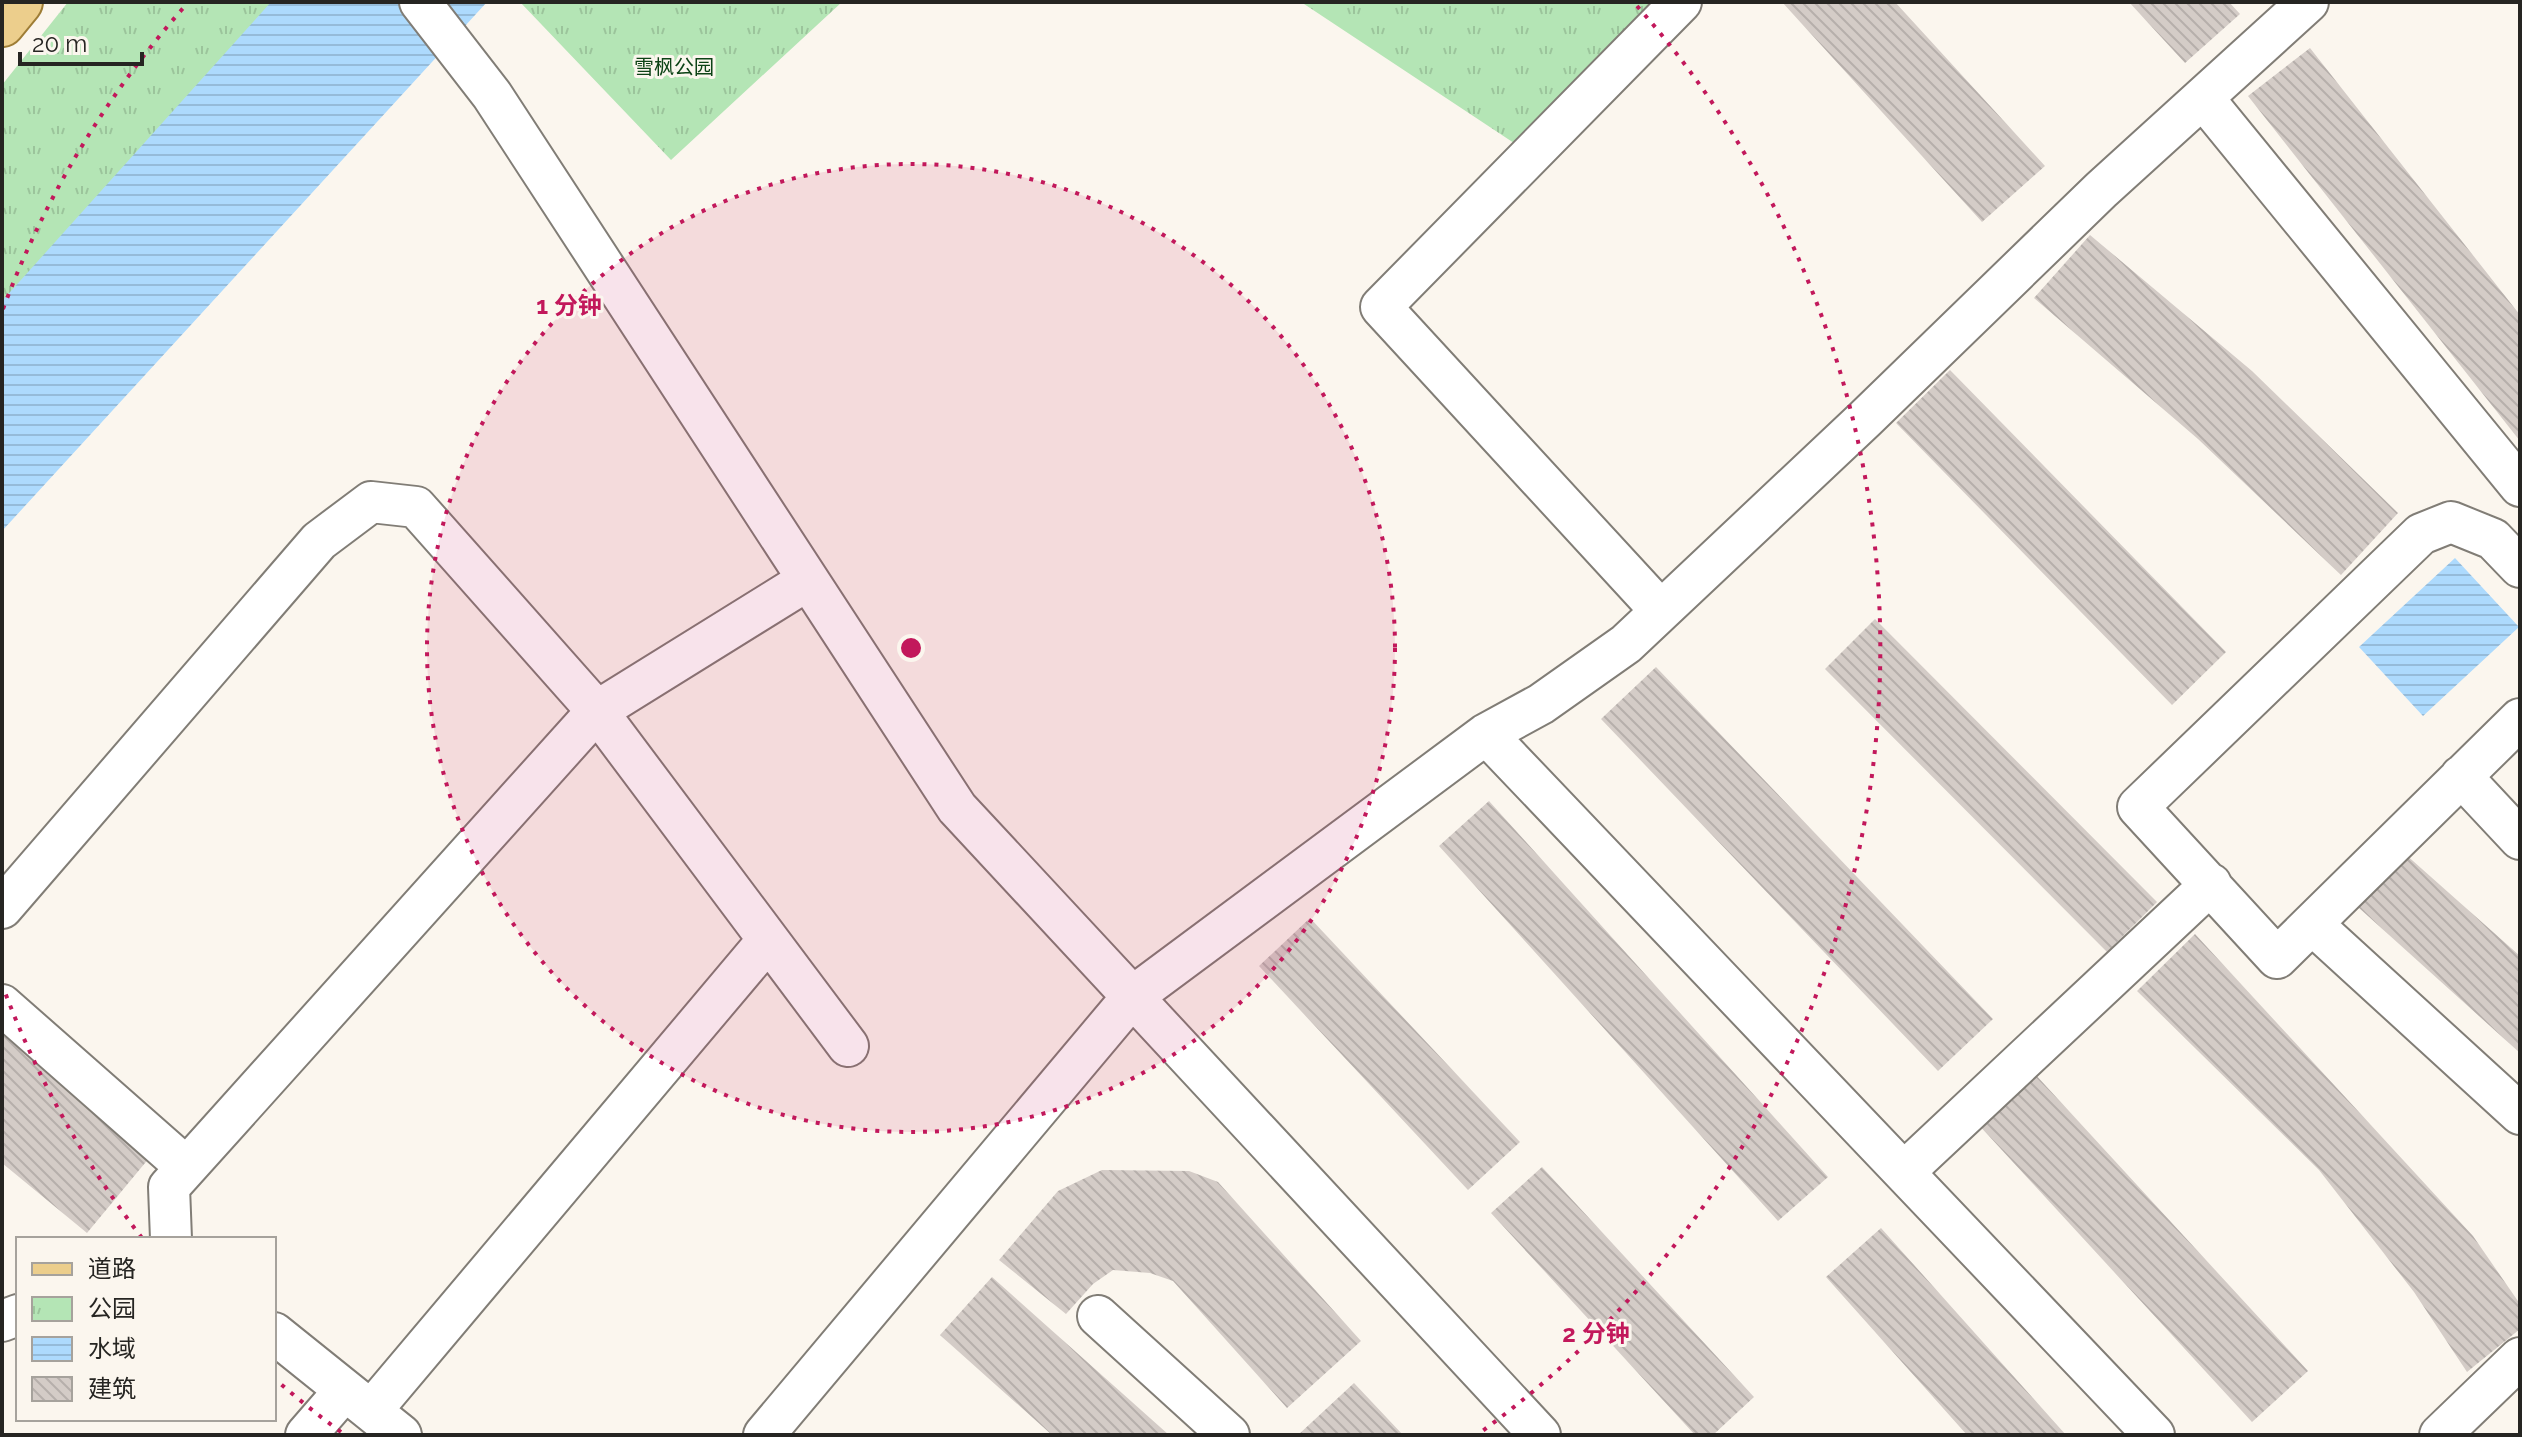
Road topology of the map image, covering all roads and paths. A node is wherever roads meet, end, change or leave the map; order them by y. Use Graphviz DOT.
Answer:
graph roads {
  1 [pos="20,2"];
  2 [pos="420,2"];
  3 [pos="1681,2"];
  4 [pos="2308,2"];
  5 [pos="2,24"];
  6 [pos="2203,98"];
  7 [pos="2520,486"];
  8 [pos="2520,567"];
  9 [pos="808,580"];
  10 [pos="1661,611"];
  11 [pos="597,711"];
  12 [pos="2520,719"];
  13 [pos="1486,734"];
  14 [pos="2461,776"];
  15 [pos="2520,839"];
  16 [pos="2211,884"];
  17 [pos="2,908"];
  18 [pos="2312,924"];
  19 [pos="768,940"];
  20 [pos="1132,997"];
  21 [pos="2,1005"];
  22 [pos="848,1046"];
  23 [pos="2520,1114"];
  24 [pos="186,1167"];
  25 [pos="1904,1172"];
  26 [pos="171,1237"];
  27 [pos="1098,1316"];
  28 [pos="276,1335"];
  29 [pos="2520,1358"];
  30 [pos="372,1412"];
  31 [pos="306,1435"];
  32 [pos="764,1435"];
  33 [pos="1229,1435"];
  34 [pos="1540,1435"];
  35 [pos="2154,1435"];
  36 [pos="2440,1435"];
  1 -- 5 [label="main road"];
  2 -- 9 [label="street"];
  3 -- 10 [label="street"];
  4 -- 6 [label="street"];
  6 -- 7 [label="street"];
  6 -- 10 [label="street"];
  8 -- 16 [label="street"];
  9 -- 11 [label="street"];
  9 -- 20 [label="street"];
  10 -- 13 [label="street"];
  11 -- 17 [label="street"];
  11 -- 19 [label="street"];
  11 -- 24 [label="street"];
  12 -- 14 [label="street"];
  13 -- 20 [label="street"];
  13 -- 25 [label="street"];
  14 -- 15 [label="street"];
  14 -- 18 [label="street"];
  16 -- 18 [label="street"];
  16 -- 25 [label="street"];
  18 -- 23 [label="street"];
  19 -- 22 [label="street"];
  19 -- 30 [label="street"];
  20 -- 32 [label="street"];
  20 -- 34 [label="street"];
  21 -- 24 [label="street"];
  24 -- 26 [label="street"];
  25 -- 35 [label="street"];
  27 -- 33 [label="street"];
  28 -- 30 [label="street"];
  29 -- 36 [label="street"];
  30 -- 31 [label="street"];
}
